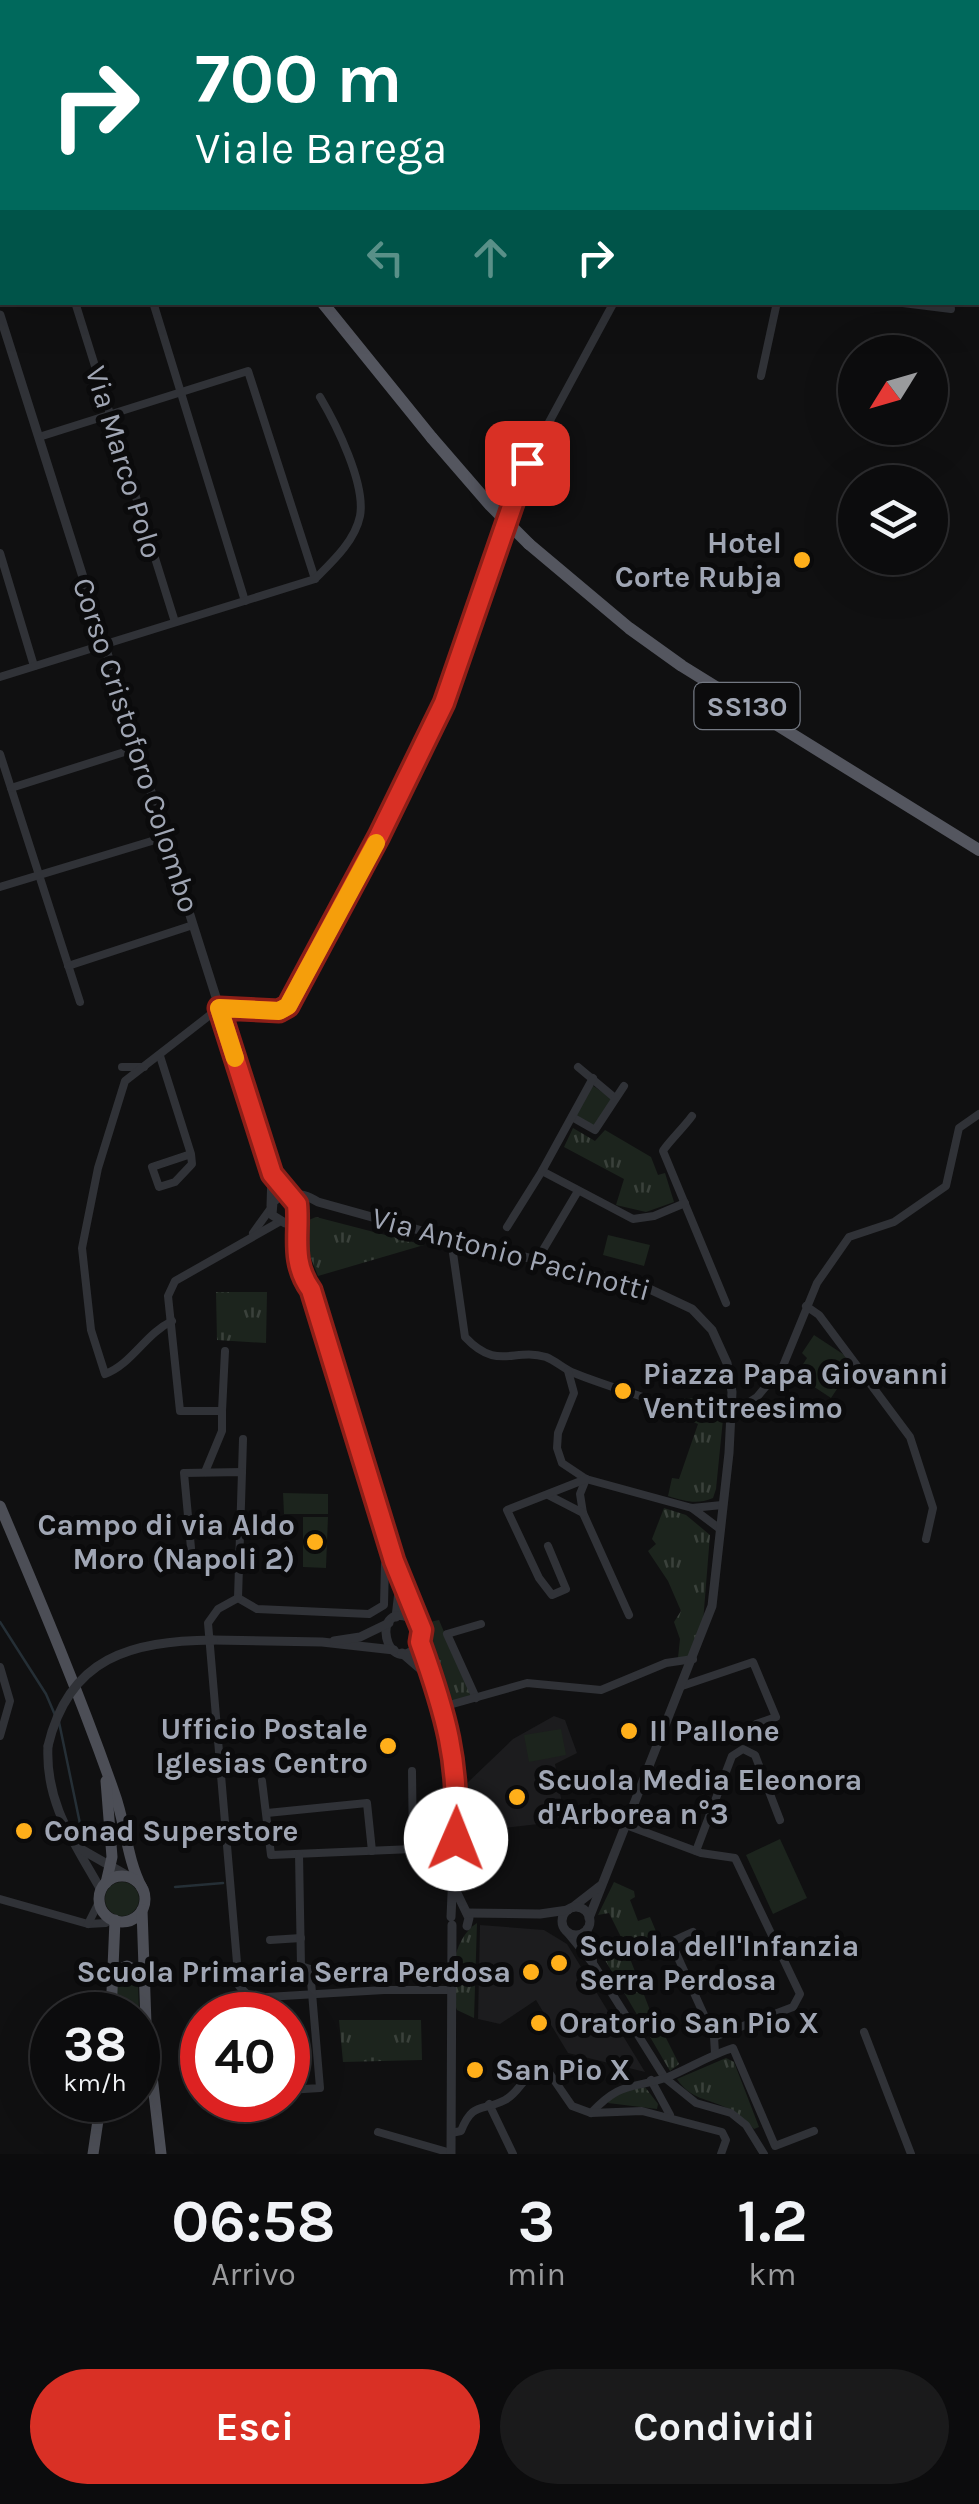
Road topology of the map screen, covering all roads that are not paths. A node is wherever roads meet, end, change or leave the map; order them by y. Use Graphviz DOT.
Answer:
graph roads {
  1 [pos="76,305"];
  2 [pos="154,305"];
  3 [pos="324,305"];
  4 [pos="612,305"];
  5 [pos="777,305"];
  6 [pos="919,305"];
  7 [pos="951,309"];
  8 [pos="0,315"];
  9 [pos="761,376"];
  10 [pos="180,392"];
  11 [pos="320,398"];
  12 [pos="109,415"];
  13 [pos="39,437"];
  14 [pos="0,553"];
  15 [pos="315,580"];
  16 [pos="245,602"];
  17 [pos="175,622"];
  18 [pos="104,643"];
  19 [pos="34,666"];
  20 [pos="0,677"];
  21 [pos="137,748"];
  22 [pos="0,754"];
  23 [pos="11,788"];
  24 [pos="165,838"];
  25 [pos="979,850"];
  26 [pos="38,874"];
  27 [pos="0,886"];
  28 [pos="193,925"];
  29 [pos="68,966"];
  30 [pos="80,1002"];
  31 [pos="219,1008"];
  32 [pos="160,1056"];
  33 [pos="122,1067"];
  34 [pos="144,1067"];
  35 [pos="578,1067"];
  36 [pos="592,1078"];
  37 [pos="624,1086"];
  38 [pos="615,1098"];
  39 [pos="979,1114"];
  40 [pos="692,1116"];
  41 [pos="572,1117"];
  42 [pos="190,1154"];
  43 [pos="542,1172"];
  44 [pos="272,1174"];
  45 [pos="578,1190"];
  46 [pos="288,1196"];
  47 [pos="318,1202"];
  48 [pos="685,1203"];
  49 [pos="271,1207"];
  50 [pos="297,1214"];
  51 [pos="280,1222"];
  52 [pos="508,1227"];
  53 [pos="252,1235"];
  54 [pos="451,1239"];
  55 [pos="299,1260"];
  56 [pos="537,1260"];
  57 [pos="726,1303"];
  58 [pos="806,1306"];
  59 [pos="172,1322"];
  60 [pos="225,1350"];
  61 [pos="568,1372"];
  62 [pos="657,1402"];
  63 [pos="222,1410"];
  64 [pos="731,1414"];
  65 [pos="243,1439"];
  66 [pos="205,1472"];
  67 [pos="242,1472"];
  68 [pos="586,1479"];
  69 [pos="548,1494"];
  70 [pos="722,1505"];
  71 [pos="0,1506"];
  72 [pos="692,1508"];
  73 [pos="583,1513"];
  74 [pos="720,1530"];
  75 [pos="926,1539"];
  76 [pos="548,1546"];
  77 [pos="192,1548"];
  78 [pos="392,1556"];
  79 [pos="399,1576"];
  80 [pos="238,1598"];
  81 [pos="629,1616"];
  82 [pos="392,1620"];
  83 [pos="416,1620"];
  84 [pos="481,1624"];
  85 [pos="322,1642"];
  86 [pos="420,1642"];
  87 [pos="398,1652"];
  88 [pos="694,1659"];
  89 [pos="0,1667"];
  90 [pos="433,1680"];
  91 [pos="682,1686"];
  92 [pos="476,1698"];
  93 [pos="442,1707"];
  94 [pos="756,1724"];
  95 [pos="0,1736"];
  96 [pos="104,1767"];
  97 [pos="412,1771"];
  98 [pos="262,1781"];
  99 [pos="268,1813"];
  100 [pos="780,1820"];
  101 [pos="626,1825"];
  102 [pos="75,1844"];
  103 [pos="413,1849"];
  104 [pos="372,1851"];
  105 [pos="455,1851"];
  106 [pos="696,1851"];
  107 [pos="299,1854"];
  108 [pos="110,1864"];
  109 [pos="128,1876"];
  110 [pos="602,1884"];
  111 [pos="453,1885"];
  112 [pos="142,1888"];
  113 [pos="102,1891"];
  114 [pos="0,1898"];
  115 [pos="570,1909"];
  116 [pos="142,1910"];
  117 [pos="540,1914"];
  118 [pos="113,1919"];
  119 [pos="466,1919"];
  120 [pos="452,1921"];
  121 [pos="588,1923"];
  122 [pos="88,1924"];
  123 [pos="565,1929"];
  124 [pos="693,1932"];
  125 [pos="301,1938"];
  126 [pos="270,1940"];
  127 [pos="452,1954"];
  128 [pos="594,1965"];
  129 [pos="144,1988"];
  130 [pos="450,1990"];
  131 [pos="112,1991"];
  132 [pos="314,1994"];
  133 [pos="864,2032"];
  134 [pos="714,2037"];
  135 [pos="716,2053"];
  136 [pos="665,2078"];
  137 [pos="650,2080"];
  138 [pos="310,2089"];
  139 [pos="489,2104"];
  140 [pos="592,2113"];
  141 [pos="671,2116"];
  142 [pos="451,2118"];
  143 [pos="466,2118"];
  144 [pos="98,2122"];
  145 [pos="814,2131"];
  146 [pos="378,2132"];
  147 [pos="451,2133"];
  148 [pos="513,2152"];
  149 [pos="452,2153"];
  150 [pos="93,2154"];
  151 [pos="161,2154"];
  152 [pos="721,2154"];
  153 [pos="764,2154"];
  154 [pos="912,2154"];
  1 -- 12 [label="street, Via Marco Polo"];
  2 -- 10 [label="street"];
  3 -- 25 [label="highway, SS130, bridge"];
  4 -- 31 [label="street"];
  5 -- 9 [label="street"];
  6 -- 7 [label="street"];
  8 -- 13 [label="street, Corso Cristoforo Colombo"];
  10 -- 12 [label="street"];
  10 -- 15 [label="street"];
  10 -- 16 [label="street"];
  11 -- 15 [label="street"];
  12 -- 13 [label="street"];
  12 -- 17 [label="street, Via Marco Polo"];
  13 -- 18 [label="street, Corso Cristoforo Colombo"];
  14 -- 19 [label="street"];
  15 -- 16 [label="street"];
  16 -- 17 [label="street"];
  17 -- 18 [label="street"];
  18 -- 19 [label="street"];
  18 -- 21 [label="street, Corso Cristoforo Colombo"];
  19 -- 20 [label="street"];
  21 -- 23 [label="street"];
  21 -- 24 [label="street, Corso Cristoforo Colombo"];
  22 -- 23 [label="street"];
  23 -- 26 [label="street"];
  24 -- 26 [label="street"];
  24 -- 28 [label="street, Corso Cristoforo Colombo"];
  26 -- 27 [label="street"];
  26 -- 29 [label="street"];
  28 -- 29 [label="street"];
  28 -- 31 [label="street, Corso Cristoforo Colombo"];
  29 -- 30 [label="street"];
  31 -- 32 [label="street"];
  31 -- 44 [label="street, Corso Cristoforo Colombo"];
  32 -- 34 [label="street"];
  32 -- 42 [label="street"];
  33 -- 34 [label="street"];
  34 -- 59 [label="street"];
  35 -- 36 [label="street"];
  36 -- 38 [label="street"];
  36 -- 41 [label="street"];
  37 -- 38 [label="street"];
  38 -- 41 [label="street"];
  39 -- 58 [label="street"];
  40 -- 48 [label="street"];
  41 -- 43 [label="street"];
  42 -- 42 [label="street"];
  43 -- 45 [label="street"];
  43 -- 52 [label="street"];
  44 -- 46 [label="street, Corso Cristoforo Colombo"];
  44 -- 49 [label="street, Corso Cristoforo Colombo"];
  45 -- 48 [label="street"];
  45 -- 56 [label="street"];
  46 -- 47 [label="street, Via Antonio Pacinotti"];
  46 -- 49 [label="street"];
  46 -- 50 [label="street, Corso Cristoforo Colombo"];
  47 -- 50 [label="street"];
  47 -- 54 [label="street, Via Antonio Pacinotti"];
  48 -- 57 [label="street"];
  49 -- 51 [label="street, Corso Cristoforo Colombo"];
  49 -- 53 [label="street"];
  50 -- 51 [label="street"];
  50 -- 55 [label="street, Corso Cristoforo Colombo"];
  51 -- 53 [label="street"];
  51 -- 55 [label="street, Corso Cristoforo Colombo"];
  53 -- 59 [label="street"];
  54 -- 56 [label="street, Via Antonio Pacinotti"];
  54 -- 61 [label="street"];
  55 -- 78 [label="street, Corso Cristoforo Colombo"];
  56 -- 64 [label="street, Via Antonio Pacinotti"];
  58 -- 64 [label="street"];
  58 -- 75 [label="street"];
  59 -- 63 [label="street"];
  60 -- 63 [label="street"];
  61 -- 62 [label="street"];
  61 -- 68 [label="street"];
  63 -- 66 [label="street"];
  64 -- 70 [label="street, Via Antonio Pacinotti"];
  65 -- 67 [label="street"];
  66 -- 67 [label="street"];
  66 -- 77 [label="street"];
  67 -- 80 [label="street"];
  68 -- 69 [label="street"];
  68 -- 72 [label="street"];
  68 -- 73 [label="street"];
  69 -- 73 [label="street"];
  69 -- 76 [label="street"];
  70 -- 72 [label="street"];
  70 -- 74 [label="street, Via Antonio Pacinotti"];
  71 -- 96 [label="main road"];
  72 -- 74 [label="street"];
  73 -- 81 [label="street"];
  74 -- 88 [label="street, Via Antonio Pacinotti"];
  78 -- 79 [label="street, Corso Cristoforo Colombo"];
  78 -- 80 [label="street"];
  79 -- 82 [label="street, Corso Cristoforo Colombo"];
  79 -- 83 [label="street, Corso Cristoforo Colombo"];
  80 -- 132 [label="street"];
  82 -- 83 [label="street"];
  82 -- 85 [label="street"];
  82 -- 87 [label="street, Corso Cristoforo Colombo"];
  83 -- 86 [label="street, Corso Cristoforo Colombo"];
  84 -- 92 [label="street"];
  85 -- 87 [label="street"];
  85 -- 102 [label="street, bridge"];
  86 -- 87 [label="street"];
  86 -- 90 [label="street, Corso Cristoforo Colombo"];
  87 -- 90 [label="street"];
  88 -- 91 [label="street, Via Antonio Pacinotti"];
  88 -- 92 [label="street"];
  89 -- 95 [label="street"];
  90 -- 93 [label="street, Corso Cristoforo Colombo"];
  91 -- 94 [label="street"];
  91 -- 101 [label="street, Via Antonio Pacinotti"];
  92 -- 93 [label="street"];
  93 -- 105 [label="street, Corso Cristoforo Colombo"];
  96 -- 108 [label="main road"];
  96 -- 112 [label="main road"];
  97 -- 103 [label="street"];
  98 -- 99 [label="street"];
  99 -- 104 [label="street"];
  99 -- 107 [label="street"];
  100 -- 106 [label="street"];
  101 -- 106 [label="street"];
  101 -- 110 [label="street, Via Antonio Pacinotti"];
  102 -- 108 [label="street"];
  102 -- 113 [label="street"];
  103 -- 104 [label="street"];
  103 -- 105 [label="street"];
  104 -- 107 [label="street"];
  105 -- 111 [label="street, Corso Cristoforo Colombo"];
  106 -- 134 [label="street"];
  107 -- 125 [label="street"];
  108 -- 109 [label="street"];
  108 -- 113 [label="main road"];
  109 -- 112 [label="main road"];
  109 -- 113 [label="main road"];
  110 -- 115 [label="street, Via Antonio Pacinotti"];
  110 -- 121 [label="street, Via Antonio Pacinotti"];
  111 -- 119 [label="street, Corso Cristoforo Colombo"];
  111 -- 120 [label="street, Corso Cristoforo Colombo"];
  112 -- 116 [label="main road"];
  113 -- 118 [label="main road"];
  113 -- 122 [label="street"];
  114 -- 122 [label="street"];
  115 -- 117 [label="street"];
  115 -- 121 [label="street"];
  115 -- 123 [label="street"];
  116 -- 118 [label="main road"];
  116 -- 129 [label="main road"];
  117 -- 119 [label="street"];
  117 -- 123 [label="street"];
  118 -- 122 [label="street"];
  118 -- 131 [label="main road"];
  119 -- 120 [label="street"];
  119 -- 120 [label="street"];
  119 -- 127 [label="street, Corso Cristoforo Colombo"];
  120 -- 127 [label="street, Corso Cristoforo Colombo"];
  121 -- 123 [label="street"];
  121 -- 128 [label="street"];
  123 -- 128 [label="street"];
  124 -- 134 [label="street"];
  125 -- 126 [label="street"];
  125 -- 132 [label="street"];
  127 -- 130 [label="street, Corso Cristoforo Colombo"];
  128 -- 136 [label="street"];
  129 -- 131 [label="main road"];
  129 -- 151 [label="main road"];
  130 -- 132 [label="street"];
  130 -- 142 [label="street, Corso Cristoforo Colombo"];
  132 -- 138 [label="street"];
  133 -- 154 [label="street"];
  134 -- 135 [label="street"];
  135 -- 136 [label="street"];
  135 -- 145 [label="street"];
  136 -- 137 [label="street"];
  136 -- 153 [label="street"];
  137 -- 140 [label="street"];
  137 -- 141 [label="street"];
  139 -- 140 [label="street"];
  139 -- 143 [label="street"];
  139 -- 148 [label="street"];
  140 -- 141 [label="street"];
  141 -- 152 [label="street"];
  142 -- 143 [label="street"];
  142 -- 147 [label="street, Corso Cristoforo Colombo"];
  143 -- 147 [label="street"];
  144 -- 150 [label="main road"];
  146 -- 149 [label="street"];
  147 -- 149 [label="street, Corso Cristoforo Colombo"];
}
